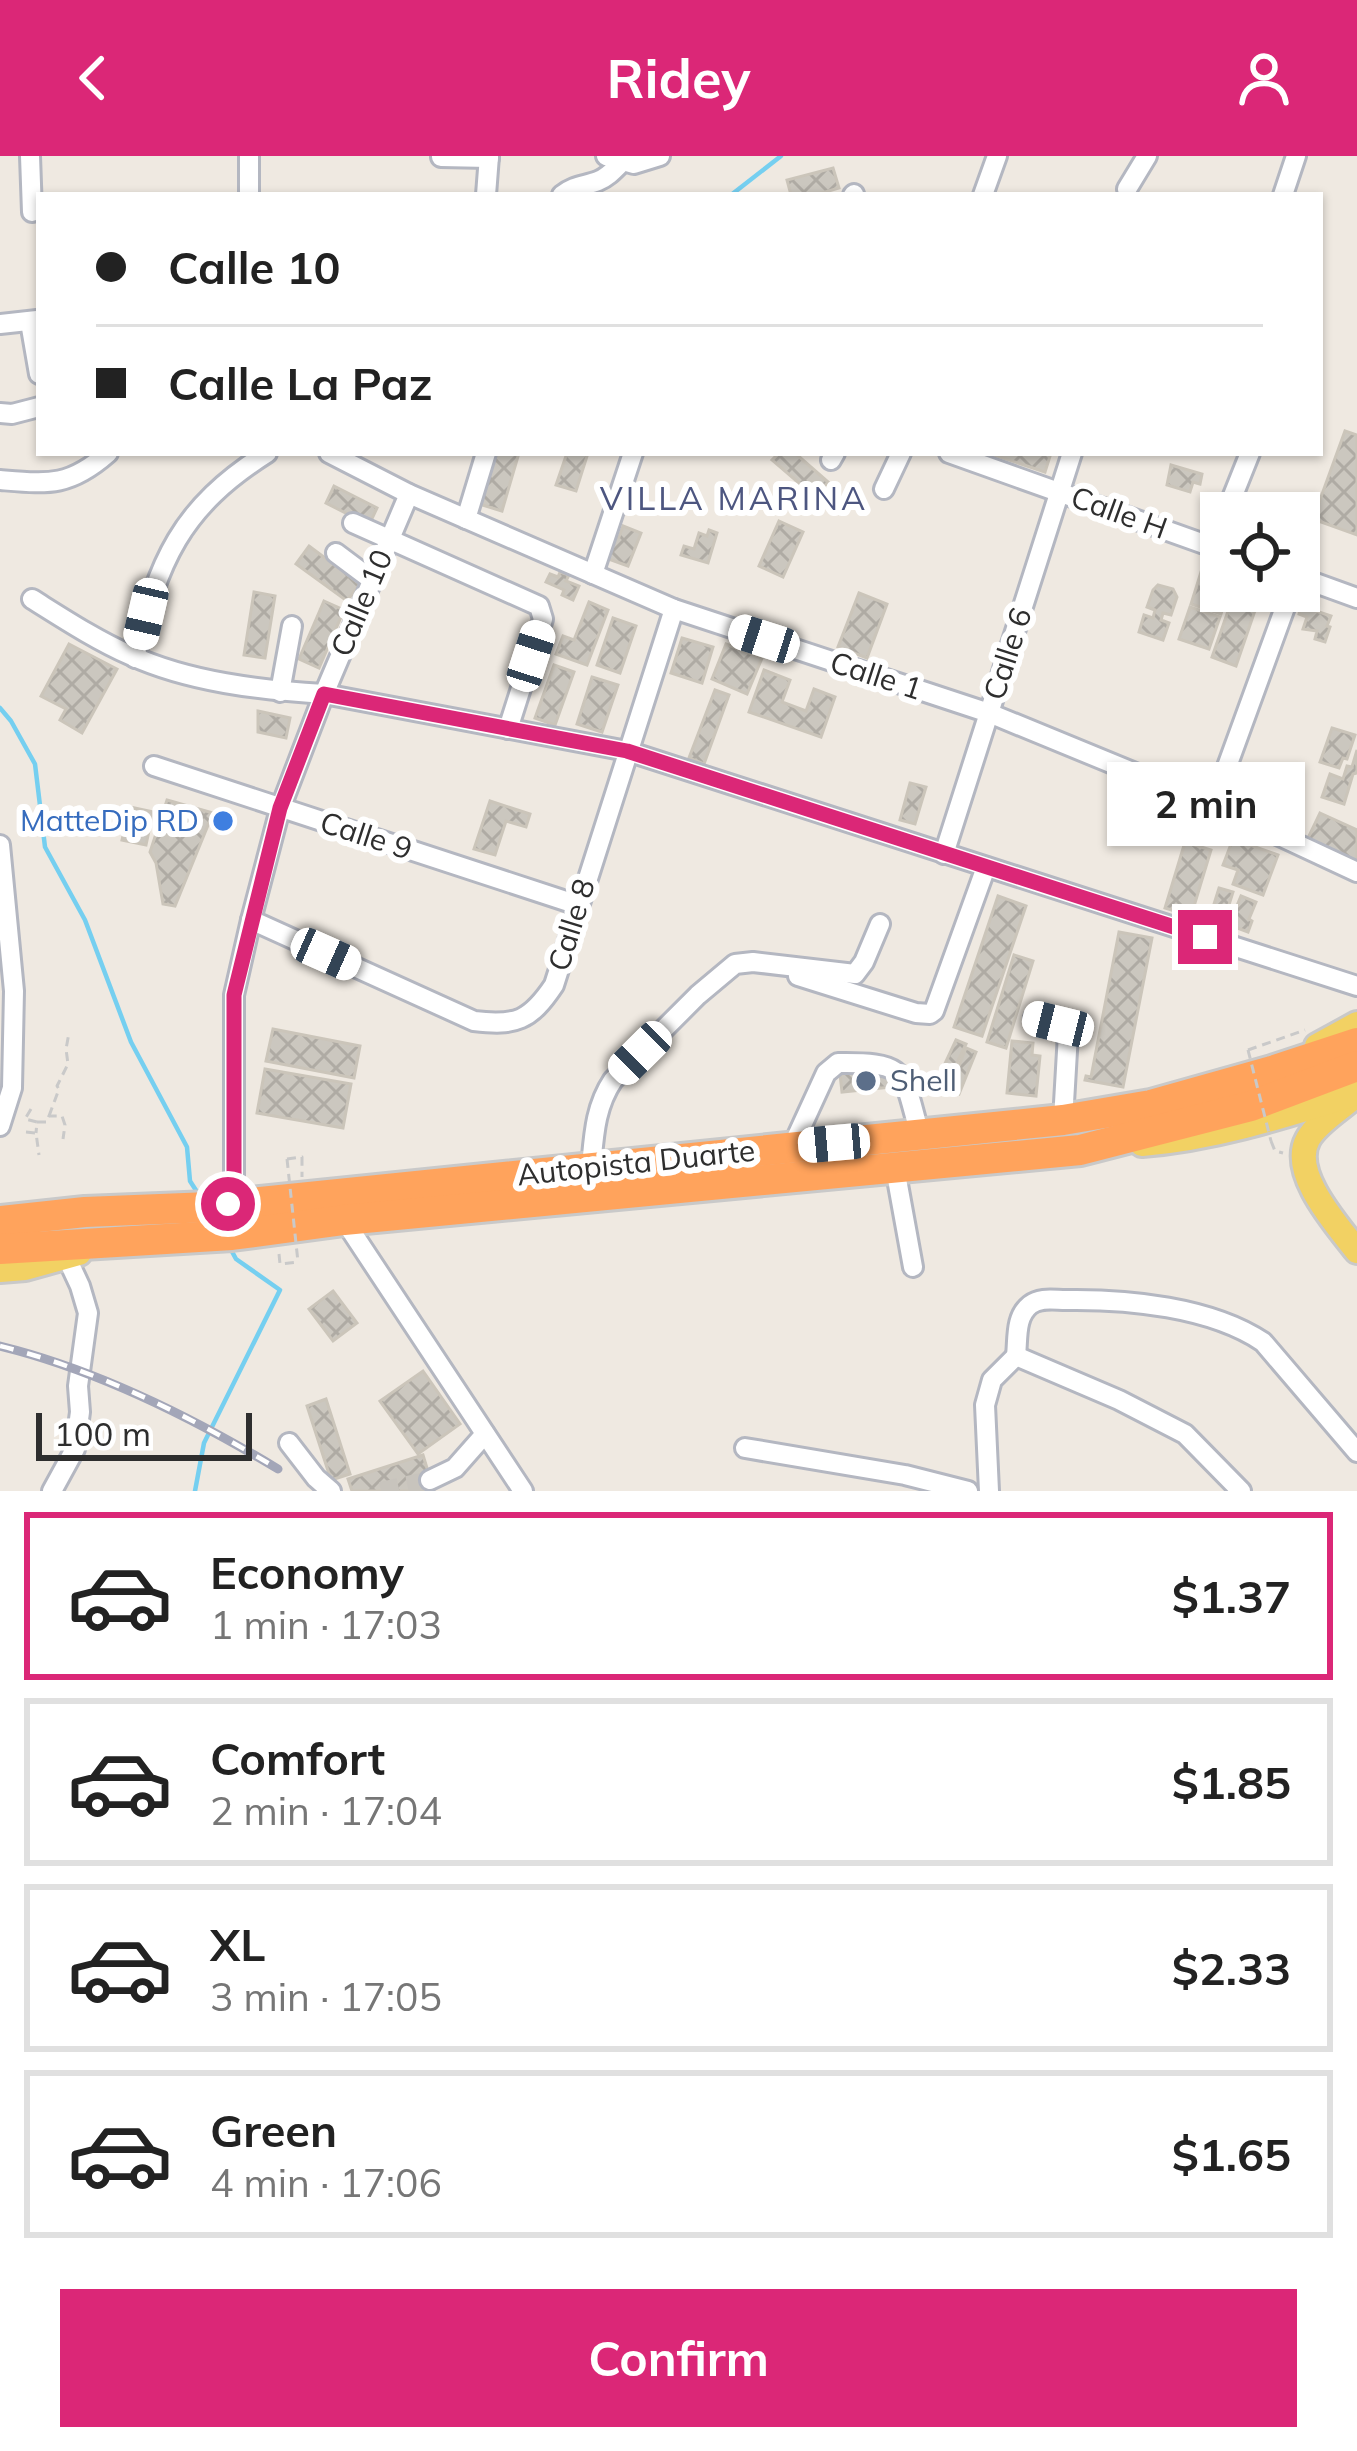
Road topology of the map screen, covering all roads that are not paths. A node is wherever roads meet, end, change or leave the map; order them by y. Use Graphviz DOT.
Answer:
graph roads {
  1 [pos="30,156"];
  2 [pos="249,156"];
  3 [pos="660,156"];
  4 [pos="997,156"];
  5 [pos="1147,156"];
  6 [pos="1296,156"];
  7 [pos="441,157"];
  8 [pos="489,157"];
  9 [pos="614,159"];
  10 [pos="1127,189"];
  11 [pos="249,192"];
  12 [pos="486,192"];
  13 [pos="565,192"];
  14 [pos="984,192"];
  15 [pos="1284,192"];
  16 [pos="32,212"];
  17 [pos="35,321"];
  18 [pos="0,324"];
  19 [pos="36,408"];
  20 [pos="0,413"];
  21 [pos="105,456"];
  22 [pos="262,456"];
  23 [pos="485,456"];
  24 [pos="632,456"];
  25 [pos="900,456"];
  26 [pos="958,456"];
  27 [pos="1071,456"];
  28 [pos="1236,456"];
  29 [pos="1249,456"];
  30 [pos="360,460"];
  31 [pos="0,480"];
  32 [pos="1239,481"];
  33 [pos="884,489"];
  34 [pos="1060,492"];
  35 [pos="1235,492"];
  36 [pos="409,494"];
  37 [pos="466,519"];
  38 [pos="353,523"];
  39 [pos="389,540"];
  40 [pos="1200,542"];
  41 [pos="336,553"];
  42 [pos="593,574"];
  43 [pos="372,580"];
  44 [pos="1320,585"];
  45 [pos="1357,598"];
  46 [pos="32,599"];
  47 [pos="674,609"];
  48 [pos="1284,612"];
  49 [pos="292,626"];
  50 [pos="135,658"];
  51 [pos="280,692"];
  52 [pos="324,694"];
  53 [pos="989,713"];
  54 [pos="508,729"];
  55 [pos="627,751"];
  56 [pos="154,766"];
  57 [pos="1213,805"];
  58 [pos="280,808"];
  59 [pos="0,845"];
  60 [pos="944,854"];
  61 [pos="986,867"];
  62 [pos="1357,872"];
  63 [pos="578,904"];
  64 [pos="251,920"];
  65 [pos="880,924"];
  66 [pos="753,962"];
  67 [pos="1357,986"];
  68 [pos="1034,1018"];
  69 [pos="1357,1024"];
  70 [pos="1357,1043"];
  71 [pos="1357,1066"];
  72 [pos="1272,1071"];
  73 [pos="1357,1093"];
  74 [pos="1063,1120"];
  75 [pos="0,1126"];
  76 [pos="920,1135"];
  77 [pos="792,1147"];
  78 [pos="1080,1150"];
  79 [pos="591,1168"];
  80 [pos="895,1168"];
  81 [pos="0,1211"];
  82 [pos="85,1212"];
  83 [pos="223,1215"];
  84 [pos="344,1220"];
  85 [pos="0,1221"];
  86 [pos="169,1224"];
  87 [pos="128,1241"];
  88 [pos="0,1249"];
  89 [pos="1357,1251"];
  90 [pos="66,1256"];
  91 [pos="913,1267"];
  92 [pos="0,1270"];
  93 [pos="1016,1356"];
  94 [pos="485,1434"];
  95 [pos="289,1443"];
  96 [pos="745,1448"];
  97 [pos="1357,1452"];
  98 [pos="792,1458"];
  99 [pos="782,1478"];
  100 [pos="430,1480"];
  101 [pos="903,1483"];
  102 [pos="52,1491"];
  103 [pos="332,1491"];
  104 [pos="523,1491"];
  105 [pos="968,1491"];
  106 [pos="989,1491"];
  107 [pos="1240,1491"];
  1 -- 16 [label="street"];
  2 -- 11 [label="street"];
  3 -- 9 [label="street"];
  4 -- 14 [label="street"];
  5 -- 10 [label="street"];
  6 -- 15 [label="street"];
  7 -- 8 [label="street"];
  8 -- 12 [label="street"];
  9 -- 13 [label="street"];
  17 -- 18 [label="street"];
  19 -- 20 [label="street"];
  21 -- 31 [label="street"];
  22 -- 50 [label="street"];
  23 -- 37 [label="street"];
  24 -- 42 [label="street"];
  25 -- 33 [label="street"];
  26 -- 34 [label="street, Calle H"];
  27 -- 34 [label="street, Calle 6"];
  28 -- 32 [label="street"];
  29 -- 32 [label="street"];
  30 -- 36 [label="street, Calle 1"];
  32 -- 35 [label="street"];
  34 -- 40 [label="street, Calle H"];
  34 -- 53 [label="street, Calle 6"];
  36 -- 37 [label="street, Calle 1"];
  36 -- 39 [label="street, Calle 10"];
  37 -- 42 [label="street, Calle 1"];
  38 -- 39 [label="street"];
  39 -- 43 [label="street, Calle 10"];
  39 -- 54 [label="street"];
  41 -- 43 [label="street"];
  42 -- 47 [label="street, Calle 1"];
  43 -- 52 [label="street, Calle 10"];
  44 -- 45 [label="street"];
  46 -- 50 [label="street"];
  47 -- 53 [label="street, Calle 1"];
  47 -- 55 [label="street, Calle 8"];
  48 -- 57 [label="street"];
  49 -- 51 [label="street"];
  50 -- 51 [label="street"];
  51 -- 52 [label="street"];
  52 -- 54 [label="street"];
  52 -- 58 [label="street, Calle 10"];
  53 -- 57 [label="street, Calle 1"];
  53 -- 60 [label="street, Calle 6"];
  54 -- 55 [label="street"];
  55 -- 60 [label="street"];
  55 -- 63 [label="street, Calle 8"];
  56 -- 58 [label="street, Calle 9"];
  57 -- 62 [label="street, Calle 1"];
  58 -- 63 [label="street, Calle 9"];
  58 -- 64 [label="street, Calle 10"];
  59 -- 75 [label="street"];
  60 -- 61 [label="street"];
  61 -- 66 [label="street"];
  61 -- 67 [label="street"];
  63 -- 64 [label="street, Calle 8"];
  64 -- 83 [label="street, Calle 10"];
  65 -- 66 [label="street"];
  66 -- 79 [label="street"];
  68 -- 74 [label="street"];
  69 -- 72 [label="main road, Autopista Duarte"];
  70 -- 72 [label="highway, Autopista Duarte"];
  71 -- 78 [label="highway, Autopista Duarte"];
  72 -- 74 [label="highway, Autopista Duarte"];
  73 -- 78 [label="main road, Autopista Duarte"];
  73 -- 89 [label="main road"];
  74 -- 76 [label="highway, Autopista Duarte"];
  76 -- 77 [label="highway, Autopista Duarte"];
  76 -- 77 [label="street"];
  77 -- 79 [label="highway, Autopista Duarte"];
  78 -- 80 [label="highway, Autopista Duarte"];
  79 -- 83 [label="highway, Autopista Duarte"];
  80 -- 84 [label="highway, Autopista Duarte"];
  80 -- 91 [label="street"];
  81 -- 82 [label="main road"];
  82 -- 85 [label="highway"];
  82 -- 86 [label="highway"];
  83 -- 84 [label="highway, Autopista Duarte"];
  83 -- 86 [label="highway"];
  84 -- 94 [label="street"];
  86 -- 87 [label="highway"];
  87 -- 88 [label="highway"];
  87 -- 90 [label="main road"];
  90 -- 92 [label="main road"];
  90 -- 102 [label="street"];
  93 -- 97 [label="street"];
  93 -- 106 [label="street"];
  93 -- 107 [label="street"];
  94 -- 100 [label="street"];
  94 -- 104 [label="street"];
  95 -- 103 [label="street"];
  96 -- 98 [label="street"];
  98 -- 99 [label="street"];
  98 -- 101 [label="street"];
  101 -- 105 [label="street"];
}
